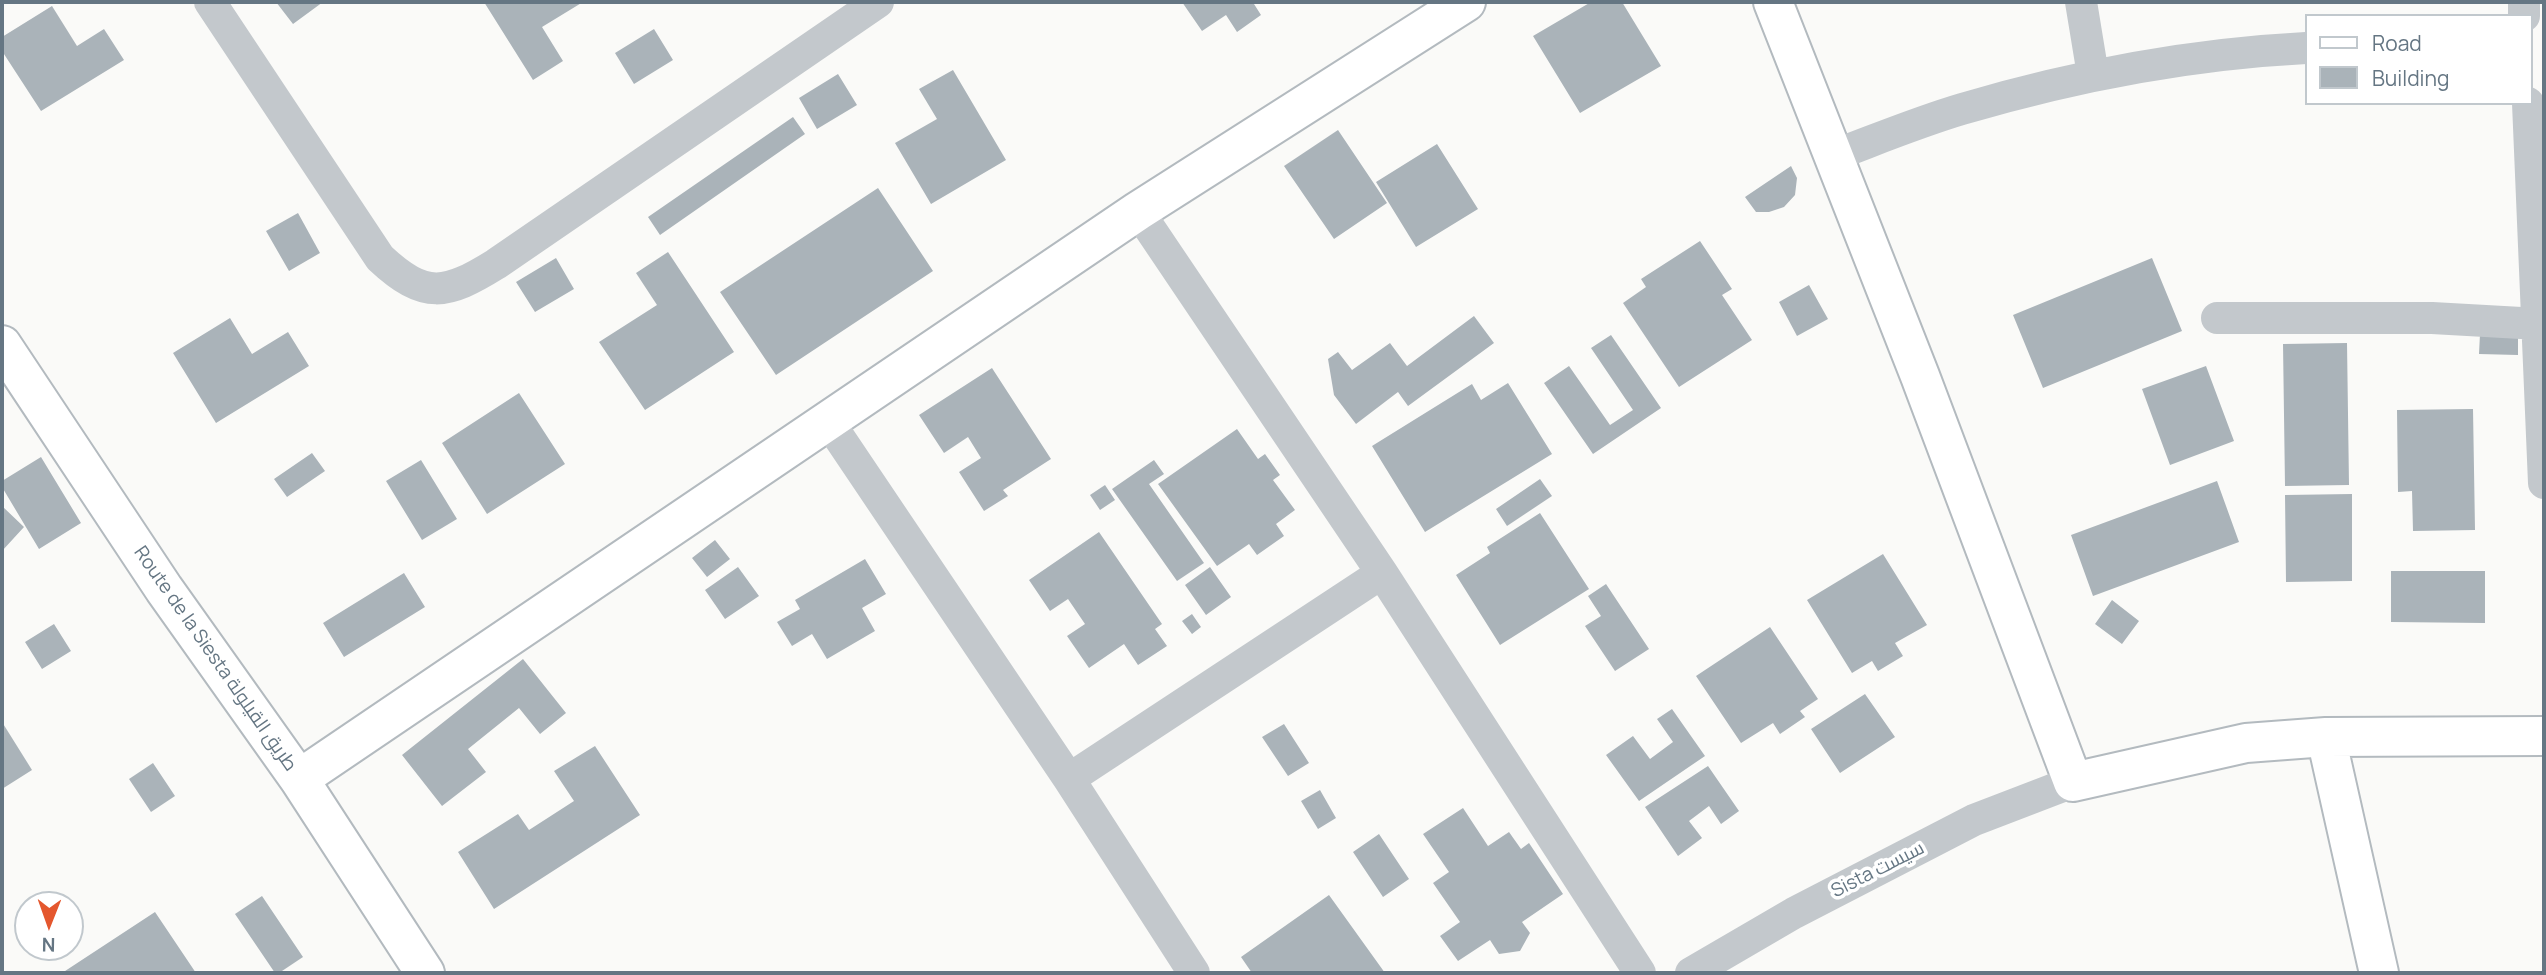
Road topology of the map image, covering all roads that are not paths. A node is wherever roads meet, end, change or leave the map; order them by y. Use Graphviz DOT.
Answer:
graph roads {
  1 [pos="210,2"];
  2 [pos="878,2"];
  3 [pos="1466,2"];
  4 [pos="1773,2"];
  5 [pos="2081,2"];
  6 [pos="2304,48"];
  7 [pos="2093,75"];
  8 [pos="2528,105"];
  9 [pos="1832,156"];
  10 [pos="1138,211"];
  11 [pos="2217,318"];
  12 [pos="2539,324"];
  13 [pos="3,351"];
  14 [pos="828,421"];
  15 [pos="2544,483"];
  16 [pos="1382,573"];
  17 [pos="2544,736"];
  18 [pos="2326,737"];
  19 [pos="299,779"];
  20 [pos="1069,779"];
  21 [pos="2073,782"];
  22 [pos="425,973"];
  23 [pos="1194,973"];
  24 [pos="1640,973"];
  25 [pos="1691,973"];
  26 [pos="2379,973"];
  1 -- 2 [label="street"];
  3 -- 10 [label="main road"];
  4 -- 9 [label="main road"];
  5 -- 7 [label="street"];
  6 -- 7 [label="street"];
  7 -- 9 [label="street"];
  8 -- 12 [label="street"];
  9 -- 21 [label="main road"];
  10 -- 14 [label="main road"];
  10 -- 16 [label="street"];
  11 -- 12 [label="street"];
  12 -- 15 [label="street"];
  13 -- 19 [label="main road, Route de la Siesta طريق القيلولة"];
  14 -- 19 [label="main road"];
  14 -- 20 [label="street"];
  16 -- 20 [label="street"];
  16 -- 24 [label="street"];
  17 -- 18 [label="main road"];
  18 -- 21 [label="main road"];
  18 -- 26 [label="main road"];
  19 -- 22 [label="main road, Route de la Siesta طريق القيلولة"];
  20 -- 23 [label="street"];
  21 -- 25 [label="street, Sista سيست"];
}
